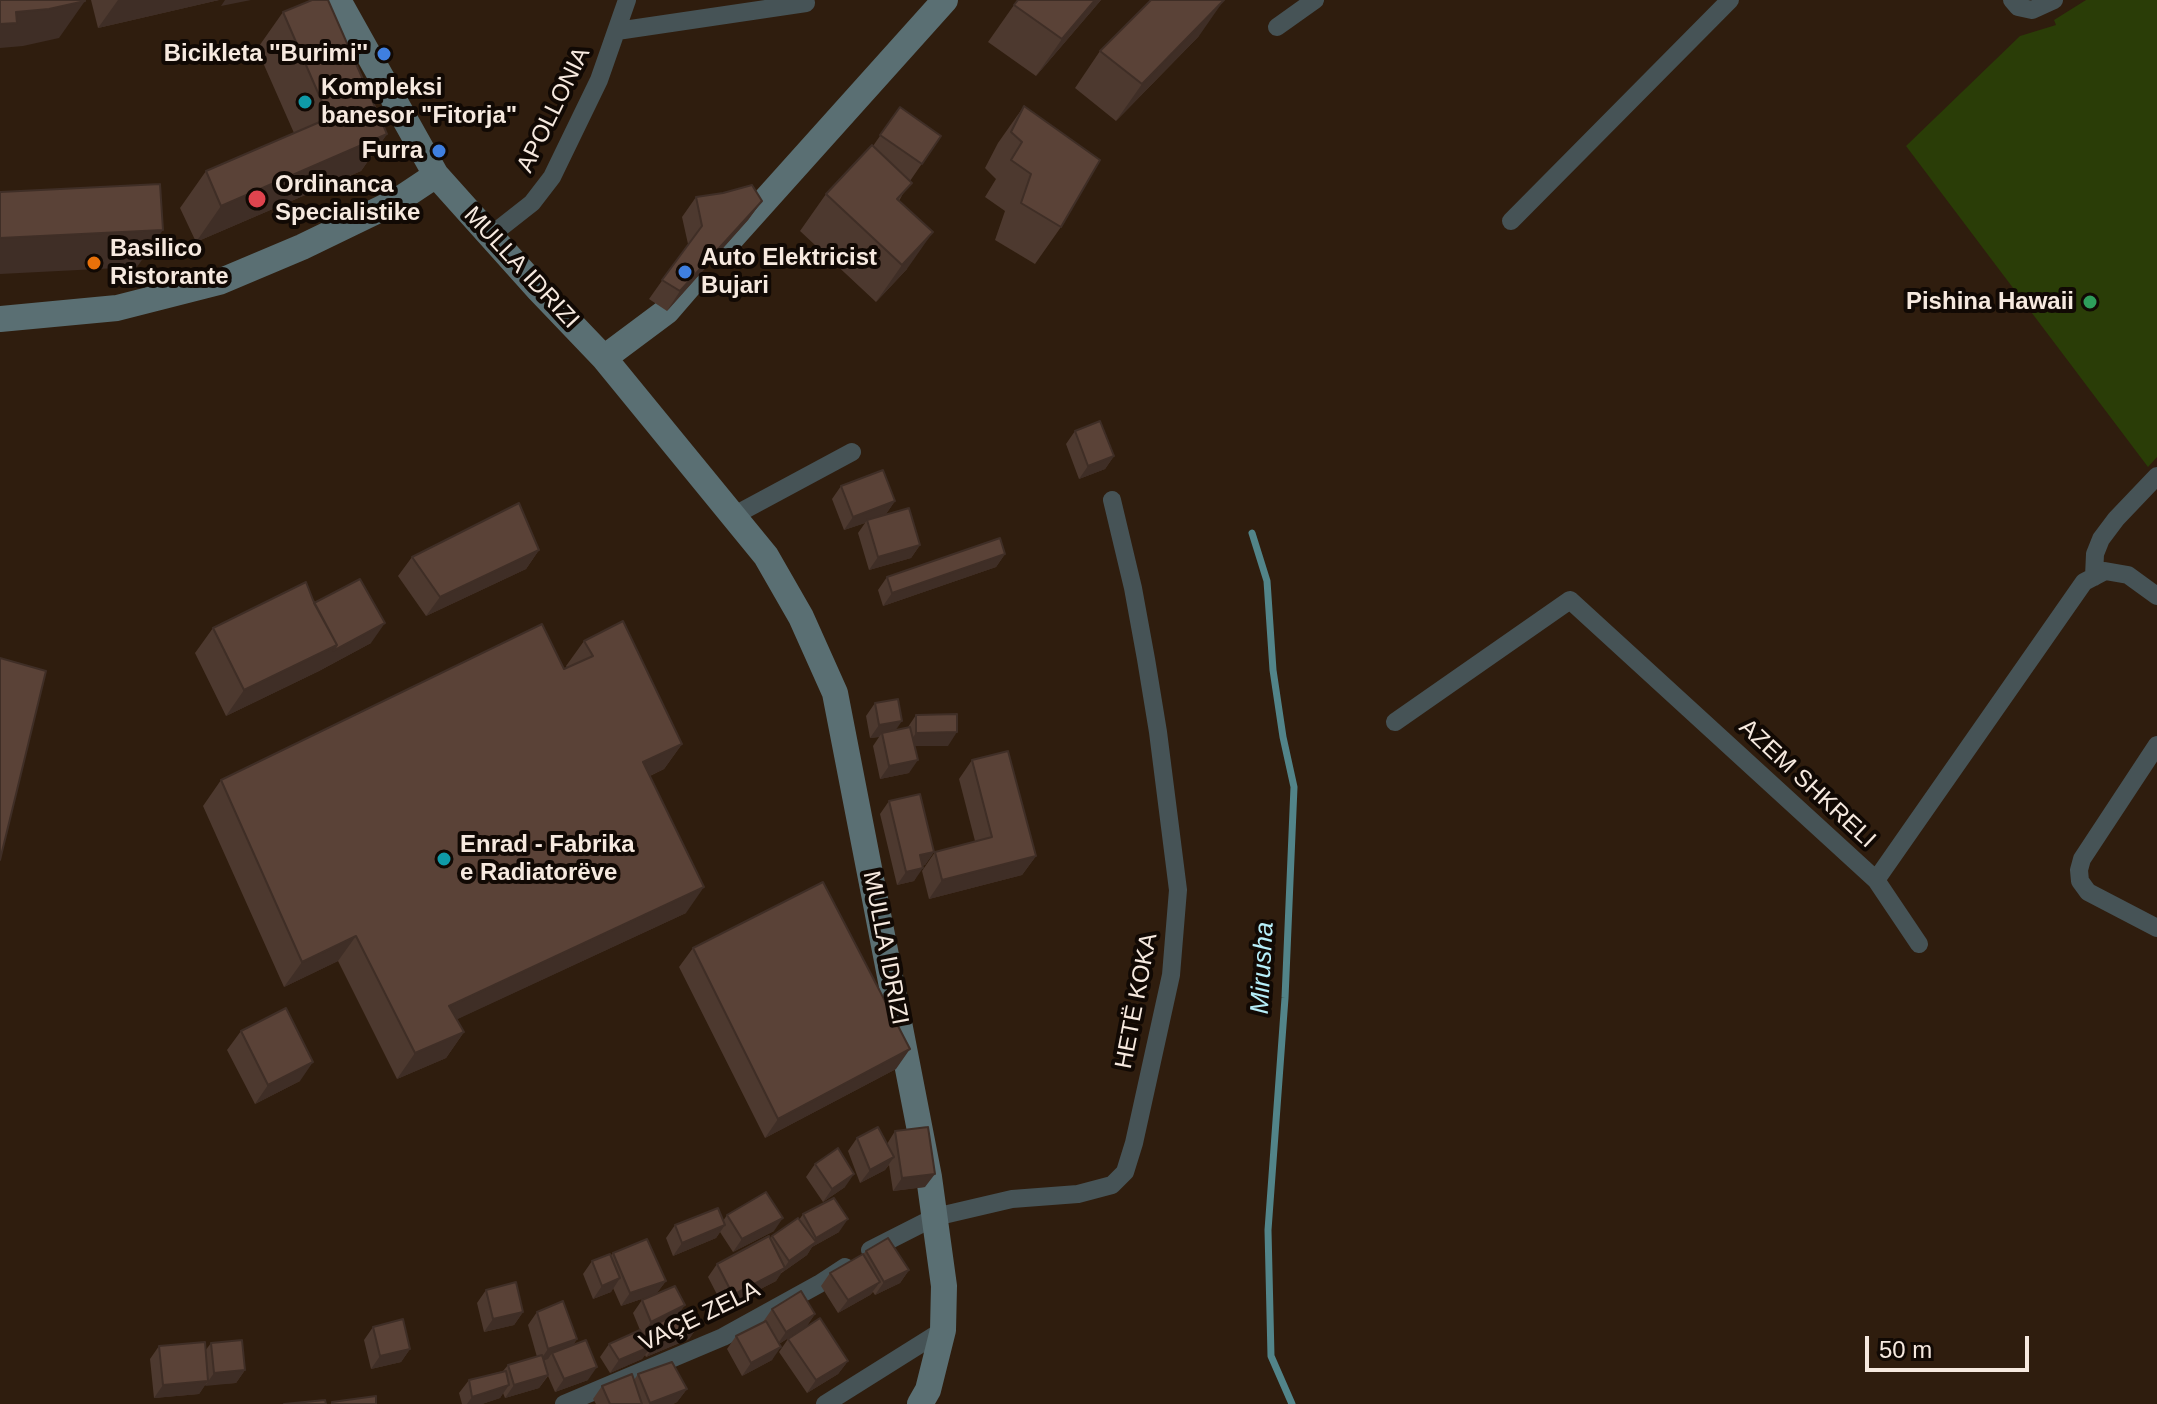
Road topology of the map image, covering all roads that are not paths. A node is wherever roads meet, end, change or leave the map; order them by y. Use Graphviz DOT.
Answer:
graph roads {
  1 [pos="338,0"];
  2 [pos="627,0"];
  3 [pos="945,0"];
  4 [pos="1315,0"];
  5 [pos="1730,0"];
  6 [pos="2012,0"];
  7 [pos="2054,0"];
  8 [pos="806,3"];
  9 [pos="1277,27"];
  10 [pos="617,31"];
  11 [pos="436,175"];
  12 [pos="1511,221"];
  13 [pos="490,236"];
  14 [pos="0,319"];
  15 [pos="604,358"];
  16 [pos="852,452"];
  17 [pos="2157,476"];
  18 [pos="1112,500"];
  19 [pos="733,516"];
  20 [pos="2094,577"];
  21 [pos="2157,596"];
  22 [pos="1395,722"];
  23 [pos="2157,745"];
  24 [pos="1876,880"];
  25 [pos="2157,928"];
  26 [pos="1919,944"];
  27 [pos="935,1217"];
  28 [pos="943,1330"];
  29 [pos="564,1404"];
  30 [pos="825,1404"];
  31 [pos="920,1404"];
  1 -- 11 [label="street, MULLA IDRIZI"];
  2 -- 10 [label="street, APOLLONIA"];
  3 -- 15 [label="street"];
  4 -- 9 [label="street"];
  5 -- 12 [label="street"];
  6 -- 7 [label="street"];
  8 -- 10 [label="street, APOLLONIA"];
  10 -- 13 [label="street, APOLLONIA"];
  11 -- 13 [label="street, MULLA IDRIZI"];
  11 -- 14 [label="street"];
  13 -- 15 [label="street, MULLA IDRIZI"];
  15 -- 19 [label="street, MULLA IDRIZI"];
  16 -- 19 [label="street"];
  17 -- 20 [label="street"];
  18 -- 27 [label="street, HETË KOKA"];
  19 -- 27 [label="street, MULLA IDRIZI"];
  20 -- 21 [label="street"];
  20 -- 24 [label="street, AZEM SHKRELI"];
  22 -- 24 [label="street, AZEM SHKRELI"];
  23 -- 25 [label="street"];
  24 -- 26 [label="street"];
  27 -- 28 [label="street, MULLA IDRIZI"];
  27 -- 29 [label="street, VAÇE ZELA"];
  28 -- 30 [label="street"];
  28 -- 31 [label="street, MULLA IDRIZI"];
}
